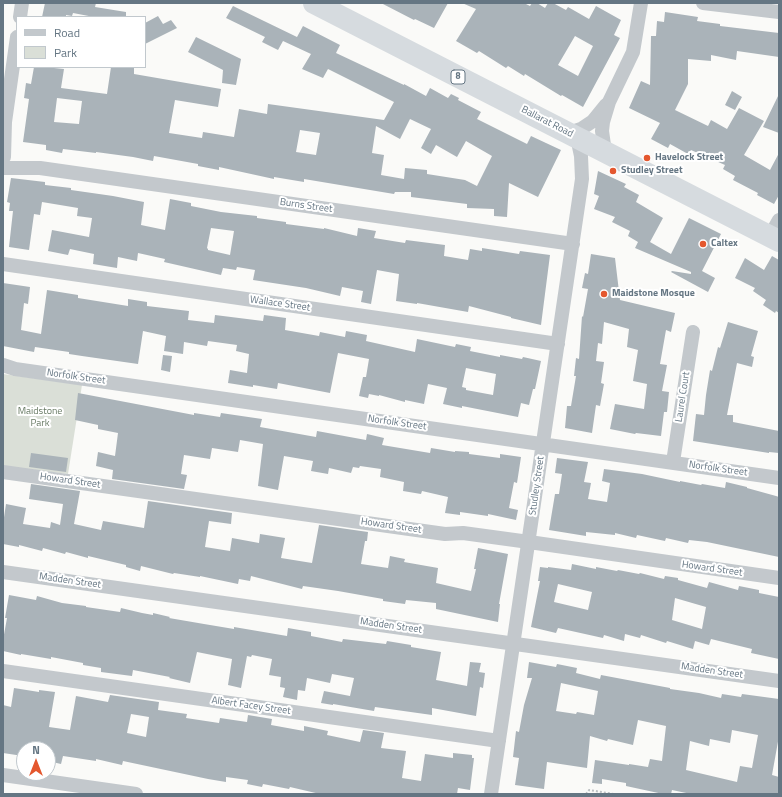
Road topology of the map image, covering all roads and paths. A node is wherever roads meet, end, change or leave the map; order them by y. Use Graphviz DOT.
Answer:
graph roads {
  1 [pos="22,3"];
  2 [pos="314,3"];
  3 [pos="641,3"];
  4 [pos="703,3"];
  5 [pos="779,12"];
  6 [pos="20,16"];
  7 [pos="16,44"];
  8 [pos="609,102"];
  9 [pos="4,124"];
  10 [pos="573,135"];
  11 [pos="603,151"];
  12 [pos="4,162"];
  13 [pos="582,179"];
  14 [pos="776,232"];
  15 [pos="573,244"];
  16 [pos="3,264"];
  17 [pos="693,332"];
  18 [pos="558,344"];
  19 [pos="7,367"];
  20 [pos="543,443"];
  21 [pos="673,462"];
  22 [pos="3,472"];
  23 [pos="779,478"];
  24 [pos="529,542"];
  25 [pos="3,572"];
  26 [pos="779,578"];
  27 [pos="513,643"];
  28 [pos="3,671"];
  29 [pos="779,681"];
  30 [pos="499,741"];
  31 [pos="3,775"];
  32 [pos="136,794"];
  33 [pos="491,794"];
  34 [pos="586,794"];
  35 [pos="614,794"];
  1 -- 6 [label="street"];
  2 -- 10 [label="highway, Ballarat Road / 8"];
  3 -- 8 [label="street"];
  4 -- 5 [label="street"];
  7 -- 9 [label="street"];
  8 -- 10 [label="street"];
  8 -- 11 [label="street"];
  9 -- 12 [label="street"];
  10 -- 11 [label="highway, Ballarat Road / 8"];
  10 -- 13 [label="street, Studley Street"];
  11 -- 13 [label="street, Studley Street"];
  11 -- 14 [label="highway, Ballarat Road / 8"];
  12 -- 15 [label="street, Burns Street"];
  13 -- 15 [label="street, Studley Street"];
  15 -- 18 [label="street, Studley Street"];
  16 -- 18 [label="street, Wallace Street"];
  17 -- 21 [label="street, Laurel Court"];
  18 -- 20 [label="street, Studley Street"];
  19 -- 20 [label="street, Norfolk Street"];
  20 -- 21 [label="street, Norfolk Street"];
  20 -- 24 [label="street, Studley Street"];
  21 -- 23 [label="street, Norfolk Street"];
  22 -- 24 [label="street, Howard Street"];
  24 -- 26 [label="street, Howard Street"];
  24 -- 27 [label="street, Studley Street"];
  25 -- 27 [label="street, Madden Street"];
  27 -- 29 [label="street, Madden Street"];
  27 -- 30 [label="street, Studley Street"];
  28 -- 30 [label="street, Albert Facey Street"];
  30 -- 33 [label="street, Studley Street"];
  31 -- 32 [label="street"];
  34 -- 35 [label="path"];
}
